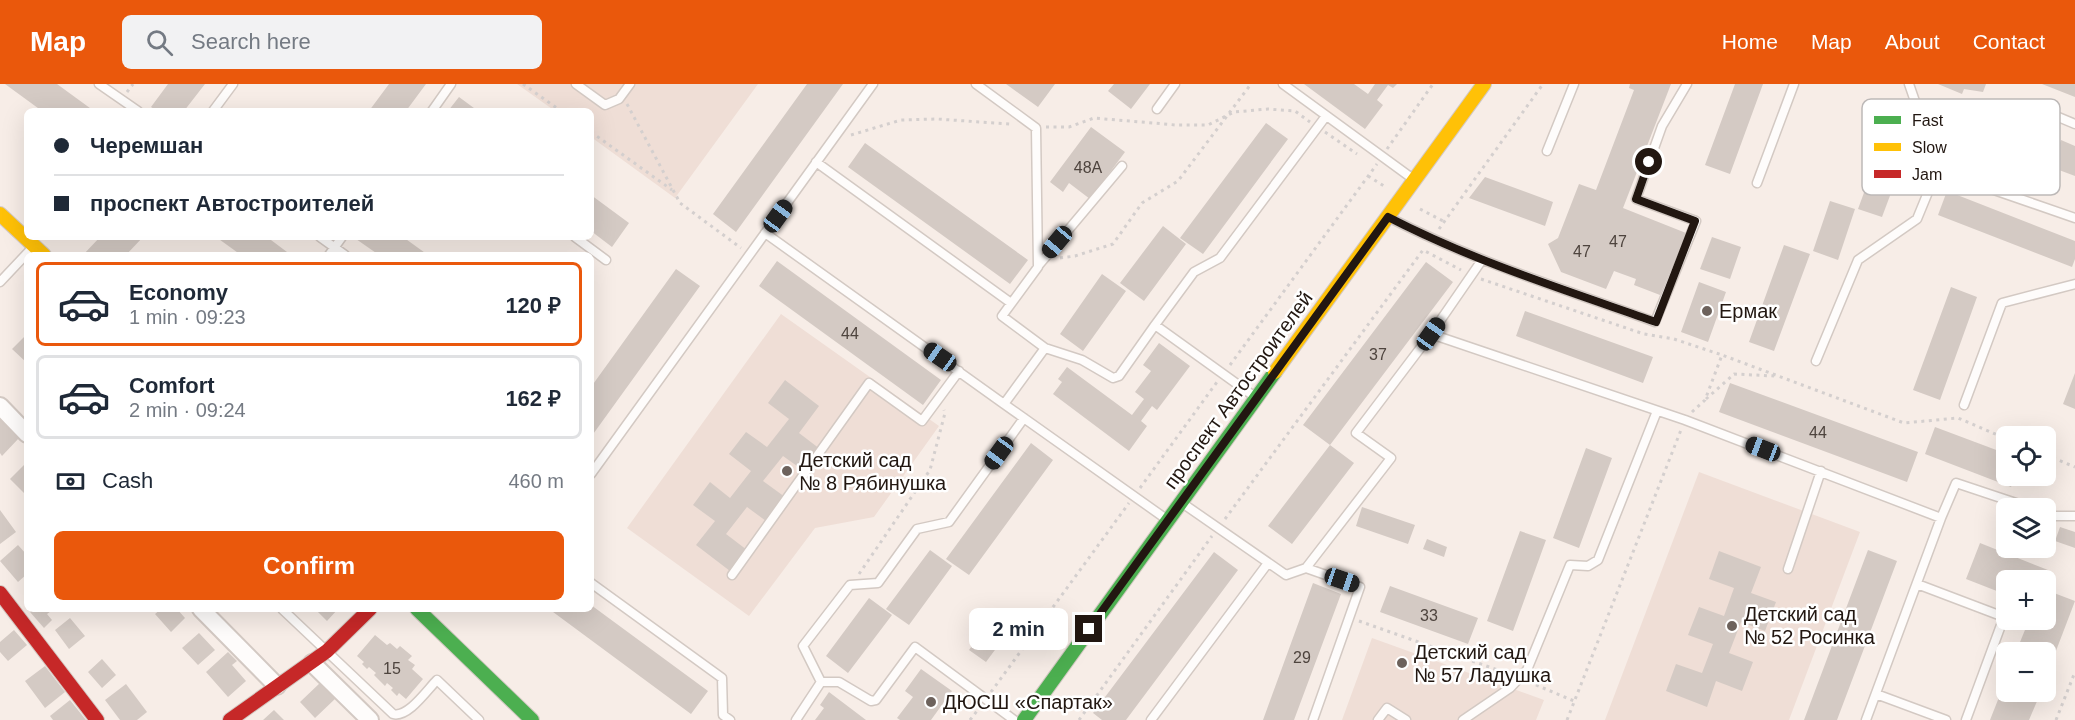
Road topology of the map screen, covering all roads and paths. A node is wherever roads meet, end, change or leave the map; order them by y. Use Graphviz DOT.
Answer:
graph roads {
  1 [pos="99,84"];
  2 [pos="232,84"];
  3 [pos="451,84"];
  4 [pos="523,84"];
  5 [pos="576,84"];
  6 [pos="630,84"];
  7 [pos="873,84"];
  8 [pos="976,84"];
  9 [pos="1175,84"];
  10 [pos="1251,84"];
  11 [pos="1283,84"];
  12 [pos="1433,84"];
  13 [pos="1484,84"];
  14 [pos="1543,84"];
  15 [pos="1574,84"];
  16 [pos="1687,84"];
  17 [pos="1794,84"];
  18 [pos="1909,84"];
  19 [pos="622,95"];
  20 [pos="1914,99"];
  21 [pos="134,108"];
  22 [pos="215,108"];
  23 [pos="434,108"];
  24 [pos="557,108"];
  25 [pos="1157,109"];
  26 [pos="1227,115"];
  27 [pos="1326,116"];
  28 [pos="2060,118"];
  29 [pos="2075,124"];
  30 [pos="1318,127"];
  31 [pos="1036,128"];
  32 [pos="594,134"];
  33 [pos="830,144"];
  34 [pos="1547,151"];
  35 [pos="1382,156"];
  36 [pos="1366,160"];
  37 [pos="816,162"];
  38 [pos="1122,166"];
  39 [pos="1414,180"];
  40 [pos="1757,183"];
  41 [pos="674,191"];
  42 [pos="1927,195"];
  43 [pos="2008,195"];
  44 [pos="0,214"];
  45 [pos="1388,217"];
  46 [pos="2075,218"];
  47 [pos="765,233"];
  48 [pos="24,236"];
  49 [pos="1431,239"];
  50 [pos="579,240"];
  51 [pos="1423,250"];
  52 [pos="750,255"];
  53 [pos="606,260"];
  54 [pos="1482,260"];
  55 [pos="24,262"];
  56 [pos="1040,263"];
  57 [pos="0,282"];
  58 [pos="2075,284"];
  59 [pos="1011,303"];
  60 [pos="1155,325"];
  61 [pos="1431,334"];
  62 [pos="1045,348"];
  63 [pos="1816,361"];
  64 [pos="959,371"];
  65 [pos="1223,374"];
  66 [pos="1778,376"];
  67 [pos="939,398"];
  68 [pos="1257,398"];
  69 [pos="1705,400"];
  70 [pos="1004,404"];
  71 [pos="1964,405"];
  72 [pos="0,406"];
  73 [pos="1657,411"];
  74 [pos="1024,418"];
  75 [pos="1685,420"];
  76 [pos="24,431"];
  77 [pos="1996,434"];
  78 [pos="2056,459"];
  79 [pos="2075,467"];
  80 [pos="594,470"];
  81 [pos="1821,471"];
  82 [pos="1134,496"];
  83 [pos="2001,498"];
  84 [pos="1180,502"];
  85 [pos="2056,516"];
  86 [pos="2075,516"];
  87 [pos="1941,518"];
  88 [pos="1167,519"];
  89 [pos="1268,563"];
  90 [pos="1306,568"];
  91 [pos="1788,569"];
  92 [pos="732,575"];
  93 [pos="1917,584"];
  94 [pos="594,585"];
  95 [pos="850,585"];
  96 [pos="0,593"];
  97 [pos="204,612"];
  98 [pos="285,612"];
  99 [pos="367,612"];
  100 [pos="420,612"];
  101 [pos="1349,618"];
  102 [pos="327,651"];
  103 [pos="312,663"];
  104 [pos="2075,672"];
  105 [pos="1519,678"];
  106 [pos="821,682"];
  107 [pos="277,686"];
  108 [pos="1876,694"];
  109 [pos="985,699"];
  110 [pos="1574,701"];
  111 [pos="526,718"];
  112 [pos="97,720"];
  113 [pos="230,720"];
  114 [pos="370,720"];
  115 [pos="479,720"];
  116 [pos="730,720"];
  117 [pos="796,720"];
  118 [pos="970,720"];
  119 [pos="1014,720"];
  120 [pos="1024,720"];
  121 [pos="1151,720"];
  122 [pos="1313,720"];
  123 [pos="1378,720"];
  124 [pos="1406,720"];
  125 [pos="1463,720"];
  126 [pos="1567,720"];
  127 [pos="1866,720"];
  128 [pos="1946,720"];
  129 [pos="1966,720"];
  130 [pos="2056,720"];
  1 -- 21 [label="lane"];
  2 -- 22 [label="lane"];
  3 -- 23 [label="lane"];
  4 -- 24 [label="path"];
  5 -- 19 [label="lane"];
  6 -- 19 [label="lane"];
  7 -- 33 [label="lane"];
  8 -- 31 [label="lane"];
  9 -- 25 [label="lane"];
  10 -- 26 [label="path"];
  11 -- 27 [label="lane"];
  12 -- 35 [label="path"];
  13 -- 39 [label="main road, проспект Автостроителей"];
  14 -- 49 [label="path"];
  15 -- 34 [label="lane"];
  16 -- 54 [label="lane"];
  17 -- 40 [label="lane"];
  18 -- 20 [label="lane"];
  19 -- 41 [label="path"];
  26 -- 30 [label="path"];
  26 -- 31 [label="path"];
  26 -- 56 [label="path"];
  27 -- 30 [label="lane"];
  27 -- 35 [label="lane"];
  28 -- 29 [label="lane"];
  30 -- 36 [label="path"];
  30 -- 60 [label="lane"];
  31 -- 33 [label="path"];
  31 -- 56 [label="lane"];
  32 -- 41 [label="path"];
  33 -- 37 [label="lane"];
  35 -- 39 [label="lane"];
  35 -- 65 [label="path"];
  37 -- 47 [label="lane"];
  37 -- 59 [label="lane"];
  38 -- 56 [label="lane"];
  39 -- 45 [label="main road, проспект Автостроителей"];
  41 -- 52 [label="path"];
  42 -- 63 [label="lane"];
  43 -- 46 [label="lane"];
  44 -- 48 [label="main road"];
  45 -- 49 [label="lane"];
  45 -- 68 [label="main road, проспект Автостроителей"];
  47 -- 52 [label="lane"];
  47 -- 64 [label="lane"];
  49 -- 51 [label="path"];
  49 -- 54 [label="lane"];
  50 -- 53 [label="lane"];
  52 -- 80 [label="lane"];
  54 -- 61 [label="lane"];
  55 -- 57 [label="lane"];
  56 -- 59 [label="lane"];
  58 -- 71 [label="lane"];
  59 -- 62 [label="lane"];
  60 -- 62 [label="lane"];
  60 -- 65 [label="lane"];
  61 -- 73 [label="lane"];
  61 -- 90 [label="lane"];
  62 -- 70 [label="lane"];
  64 -- 67 [label="lane"];
  64 -- 70 [label="lane"];
  65 -- 68 [label="lane"];
  65 -- 82 [label="path"];
  66 -- 69 [label="path"];
  66 -- 69 [label="path"];
  66 -- 77 [label="path"];
  67 -- 92 [label="lane"];
  67 -- 95 [label="path"];
  68 -- 84 [label="main road, проспект Автостроителей"];
  69 -- 75 [label="path"];
  70 -- 74 [label="lane"];
  72 -- 76 [label="street"];
  73 -- 75 [label="lane"];
  73 -- 105 [label="lane"];
  74 -- 82 [label="lane"];
  74 -- 95 [label="lane"];
  75 -- 81 [label="lane"];
  75 -- 110 [label="path"];
  78 -- 79 [label="path"];
  81 -- 87 [label="lane"];
  81 -- 91 [label="lane"];
  82 -- 88 [label="lane"];
  82 -- 109 [label="path"];
  83 -- 87 [label="lane"];
  84 -- 88 [label="main road, проспект Автостроителей"];
  84 -- 89 [label="lane"];
  85 -- 86 [label="lane"];
  87 -- 93 [label="lane"];
  88 -- 120 [label="main road, проспект Автостроителей"];
  89 -- 90 [label="lane"];
  89 -- 121 [label="lane"];
  90 -- 101 [label="lane"];
  93 -- 108 [label="lane"];
  93 -- 129 [label="lane"];
  94 -- 116 [label="lane"];
  95 -- 106 [label="lane"];
  96 -- 112 [label="main road"];
  97 -- 107 [label="street"];
  98 -- 102 [label="lane"];
  99 -- 102 [label="main road"];
  100 -- 111 [label="main road"];
  101 -- 105 [label="path"];
  101 -- 122 [label="lane"];
  102 -- 103 [label="main road"];
  102 -- 115 [label="lane"];
  103 -- 107 [label="main road"];
  103 -- 114 [label="street"];
  104 -- 130 [label="path"];
  105 -- 110 [label="path"];
  105 -- 125 [label="lane"];
  106 -- 109 [label="lane"];
  106 -- 117 [label="lane"];
  107 -- 113 [label="main road"];
  108 -- 127 [label="lane"];
  108 -- 128 [label="lane"];
  109 -- 118 [label="path"];
  109 -- 119 [label="lane"];
  110 -- 126 [label="path"];
  123 -- 124 [label="lane"];
}
